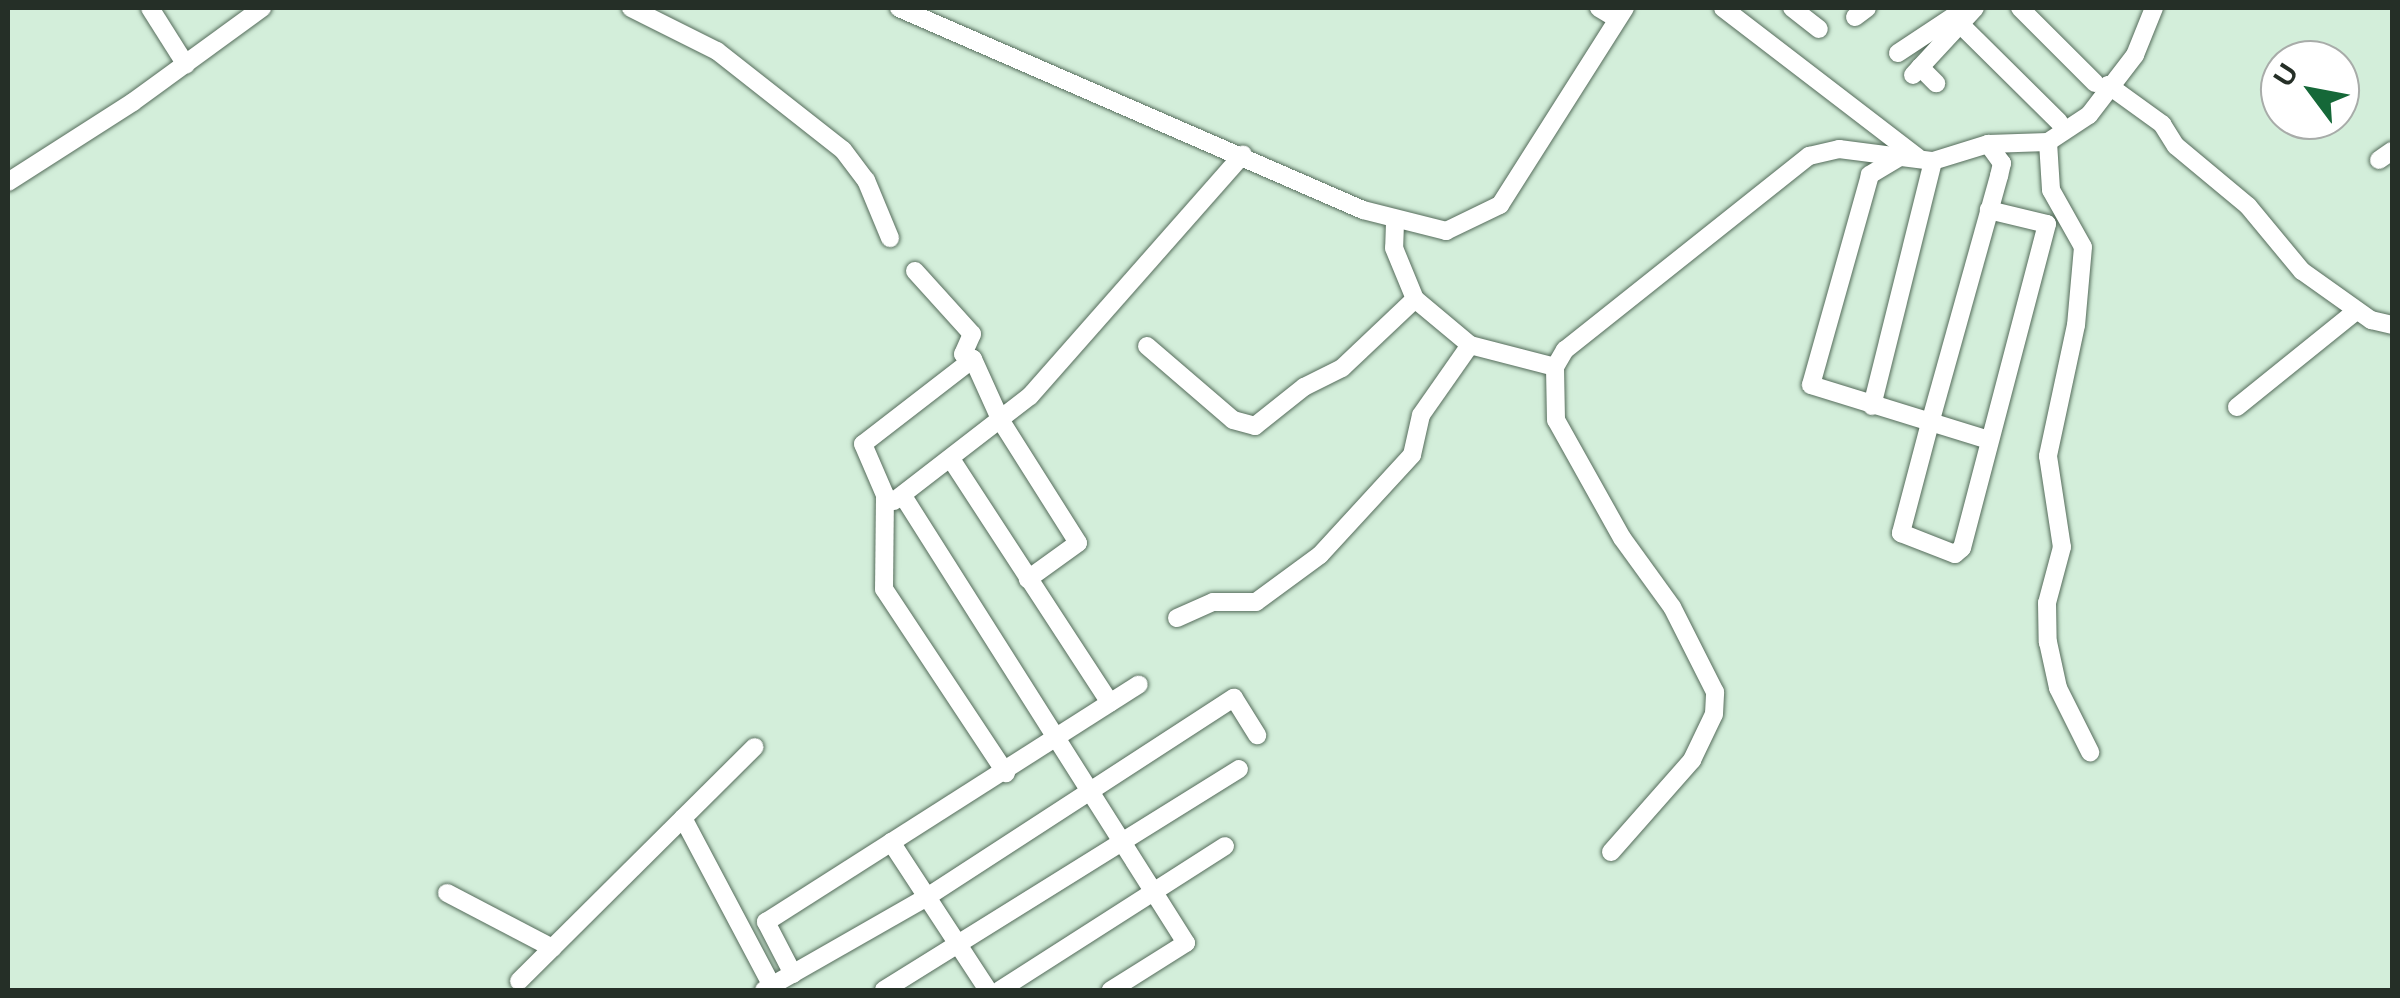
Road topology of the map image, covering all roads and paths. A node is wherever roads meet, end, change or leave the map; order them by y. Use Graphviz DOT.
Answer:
graph roads {
  1 [pos="150,8"];
  2 [pos="262,8"];
  3 [pos="630,8"];
  4 [pos="899,8"];
  5 [pos="1599,8"];
  6 [pos="1723,8"];
  7 [pos="1792,8"];
  8 [pos="1975,8"];
  9 [pos="2020,8"];
  10 [pos="2154,8"];
  11 [pos="1621,13"];
  12 [pos="1963,16"];
  13 [pos="1820,28"];
  14 [pos="1898,53"];
  15 [pos="186,65"];
  16 [pos="1936,84"];
  17 [pos="2102,84"];
  18 [pos="2059,122"];
  19 [pos="2048,142"];
  20 [pos="1988,144"];
  21 [pos="1243,154"];
  22 [pos="1919,159"];
  23 [pos="8,182"];
  24 [pos="1989,210"];
  25 [pos="1396,223"];
  26 [pos="890,238"];
  27 [pos="915,271"];
  28 [pos="1415,299"];
  29 [pos="2356,312"];
  30 [pos="2392,325"];
  31 [pos="1147,346"];
  32 [pos="1470,346"];
  33 [pos="973,358"];
  34 [pos="1556,368"];
  35 [pos="1872,406"];
  36 [pos="2237,407"];
  37 [pos="1001,421"];
  38 [pos="1930,423"];
  39 [pos="1989,440"];
  40 [pos="951,459"];
  41 [pos="903,496"];
  42 [pos="886,506"];
  43 [pos="1028,579"];
  44 [pos="1177,618"];
  45 [pos="1139,684"];
  46 [pos="1110,703"];
  47 [pos="1257,735"];
  48 [pos="1058,738"];
  49 [pos="755,747"];
  50 [pos="2090,752"];
  51 [pos="1239,769"];
  52 [pos="1006,773"];
  53 [pos="1092,792"];
  54 [pos="683,818"];
  55 [pos="892,842"];
  56 [pos="1123,843"];
  57 [pos="1225,846"];
  58 [pos="1611,852"];
  59 [pos="1154,892"];
  60 [pos="448,893"];
  61 [pos="927,896"];
  62 [pos="956,944"];
  63 [pos="552,948"];
  64 [pos="793,974"];
  65 [pos="520,980"];
  66 [pos="770,989"];
  67 [pos="884,990"];
  68 [pos="988,990"];
  69 [pos="1000,990"];
  70 [pos="1111,990"];
  1 -- 15 [label="street"];
  2 -- 15 [label="street"];
  3 -- 26 [label="street"];
  4 -- 21 [label="street"];
  5 -- 11 [label="street"];
  6 -- 22 [label="street"];
  7 -- 13 [label="street"];
  8 -- 12 [label="street"];
  9 -- 17 [label="street"];
  10 -- 17 [label="street"];
  11 -- 25 [label="street"];
  12 -- 14 [label="street"];
  12 -- 16 [label="street"];
  12 -- 18 [label="street"];
  15 -- 23 [label="street"];
  17 -- 19 [label="street"];
  17 -- 29 [label="street"];
  19 -- 20 [label="street"];
  19 -- 50 [label="street"];
  20 -- 22 [label="street"];
  20 -- 24 [label="street"];
  21 -- 25 [label="street"];
  21 -- 37 [label="street"];
  22 -- 34 [label="street"];
  22 -- 35 [label="street"];
  22 -- 35 [label="street"];
  24 -- 38 [label="street"];
  24 -- 39 [label="street"];
  25 -- 28 [label="street"];
  27 -- 33 [label="street"];
  28 -- 31 [label="street"];
  28 -- 32 [label="street"];
  29 -- 30 [label="street"];
  29 -- 36 [label="street"];
  32 -- 34 [label="street"];
  32 -- 44 [label="street"];
  33 -- 37 [label="street"];
  33 -- 42 [label="street"];
  34 -- 58 [label="street"];
  35 -- 38 [label="street"];
  37 -- 40 [label="street"];
  37 -- 43 [label="street"];
  38 -- 39 [label="street"];
  38 -- 39 [label="street"];
  40 -- 41 [label="street"];
  40 -- 43 [label="street"];
  41 -- 42 [label="street"];
  41 -- 48 [label="street"];
  42 -- 52 [label="street"];
  43 -- 46 [label="street"];
  45 -- 46 [label="street"];
  46 -- 48 [label="street"];
  47 -- 53 [label="street"];
  48 -- 52 [label="street"];
  48 -- 53 [label="street"];
  49 -- 54 [label="street"];
  51 -- 56 [label="street"];
  52 -- 55 [label="street"];
  53 -- 56 [label="street"];
  53 -- 61 [label="street"];
  54 -- 63 [label="street"];
  54 -- 66 [label="street"];
  55 -- 61 [label="street"];
  55 -- 64 [label="street"];
  56 -- 59 [label="street"];
  56 -- 62 [label="street"];
  57 -- 59 [label="street"];
  59 -- 69 [label="street"];
  59 -- 70 [label="street"];
  60 -- 63 [label="street"];
  61 -- 62 [label="street"];
  61 -- 64 [label="street"];
  62 -- 67 [label="street"];
  62 -- 68 [label="street"];
  63 -- 65 [label="street"];
  64 -- 66 [label="street"];
}
